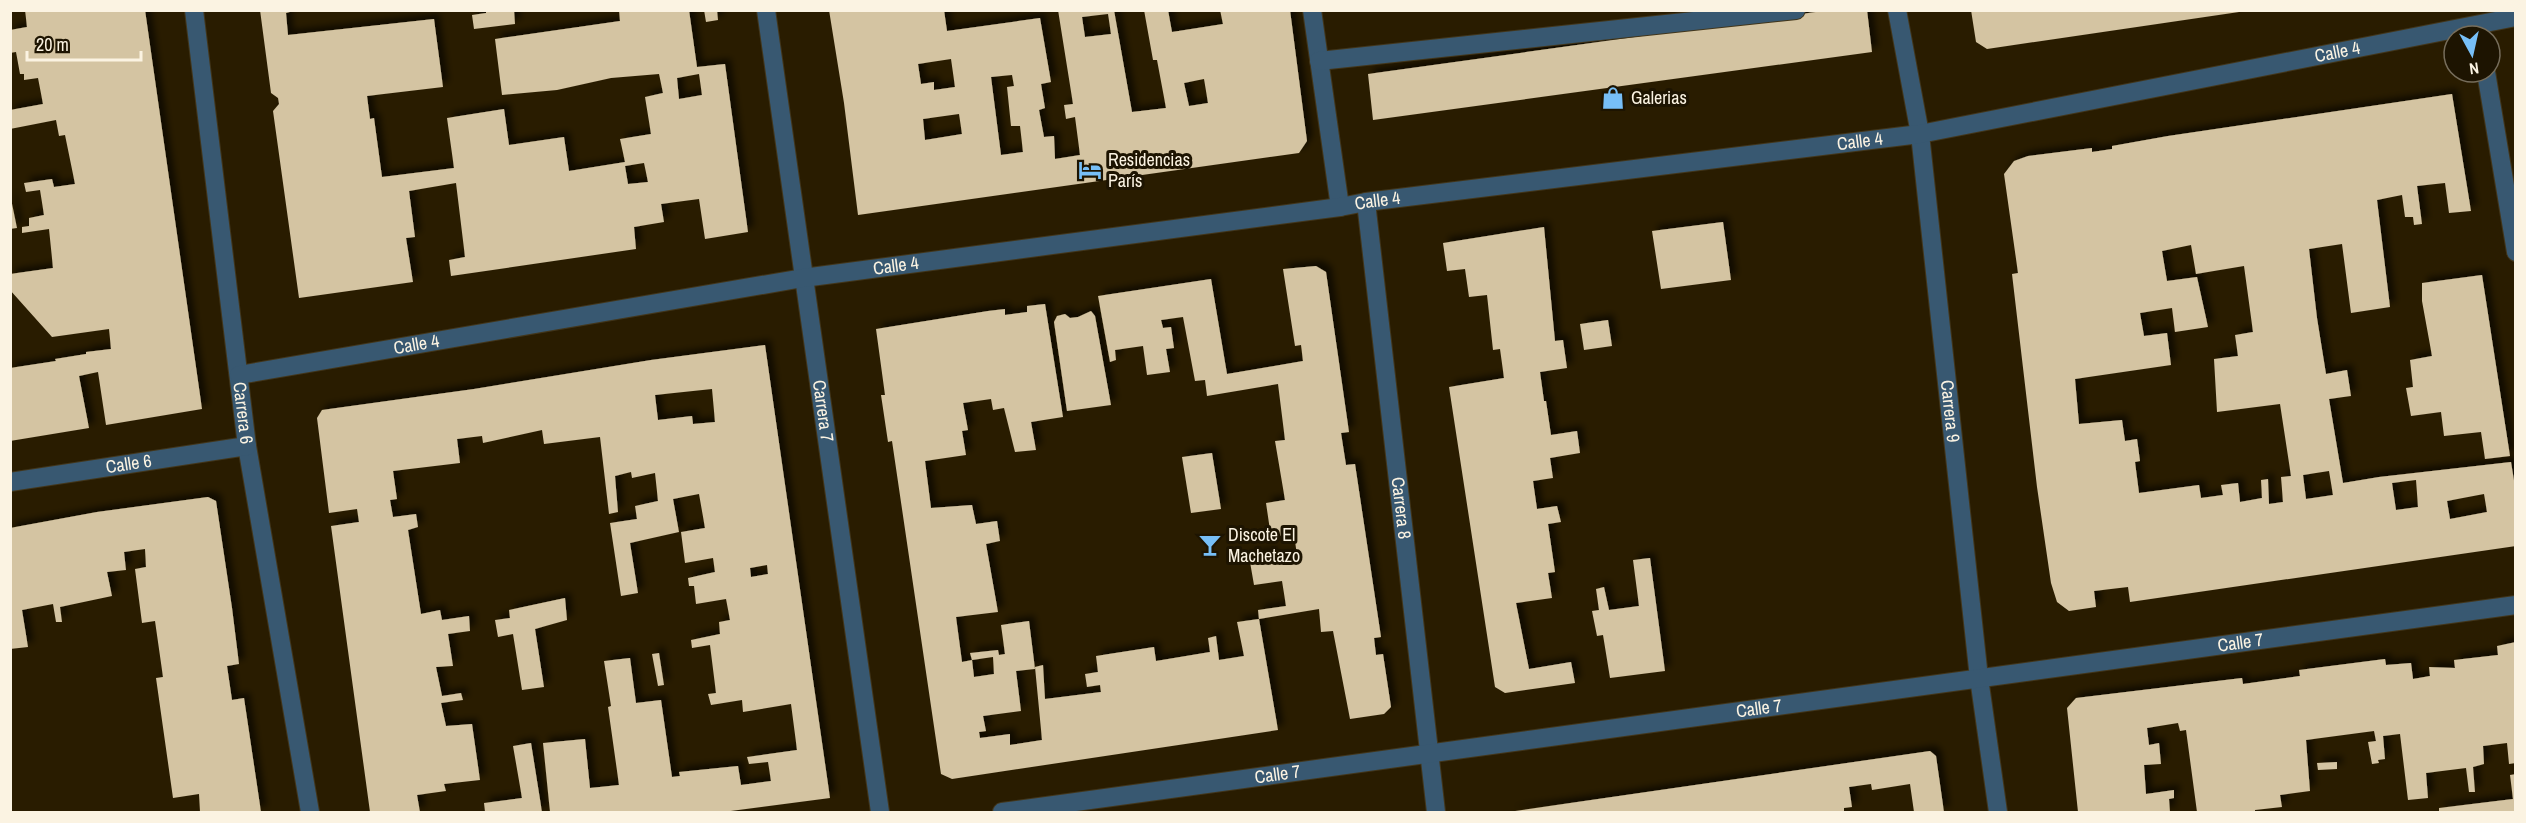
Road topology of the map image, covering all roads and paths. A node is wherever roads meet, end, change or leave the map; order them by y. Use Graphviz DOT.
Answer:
graph roads {
  1 [pos="194,10"];
  2 [pos="766,10"];
  3 [pos="1312,10"];
  4 [pos="1796,10"];
  5 [pos="1896,10"];
  6 [pos="2516,17"];
  7 [pos="2478,23"];
  8 [pos="1319,61"];
  9 [pos="2488,84"];
  10 [pos="1920,134"];
  11 [pos="1366,202"];
  12 [pos="1340,207"];
  13 [pos="2516,252"];
  14 [pos="803,278"];
  15 [pos="239,375"];
  16 [pos="247,446"];
  17 [pos="10,482"];
  18 [pos="2516,605"];
  19 [pos="1979,678"];
  20 [pos="1428,755"];
  21 [pos="310,813"];
  22 [pos="880,813"];
  23 [pos="1002,813"];
  24 [pos="1436,813"];
  25 [pos="1998,813"];
  1 -- 15 [label="street, Carrera 6"];
  2 -- 14 [label="street, Carrera 7"];
  3 -- 8 [label="street"];
  4 -- 8 [label="street"];
  5 -- 10 [label="street, Carrera 9"];
  6 -- 7 [label="street, Calle 4"];
  7 -- 10 [label="street, Calle 4"];
  8 -- 12 [label="street"];
  9 -- 13 [label="street"];
  10 -- 11 [label="street, Calle 4"];
  10 -- 19 [label="street, Carrera 9"];
  11 -- 12 [label="street, Calle 4"];
  11 -- 20 [label="street, Carrera 8"];
  12 -- 14 [label="street, Calle 4"];
  14 -- 15 [label="street, Calle 4"];
  14 -- 22 [label="street, Carrera 7"];
  15 -- 16 [label="street, Carrera 6"];
  16 -- 17 [label="street, Calle 6"];
  16 -- 21 [label="street, Carrera 6"];
  18 -- 19 [label="street, Calle 7"];
  19 -- 20 [label="street, Calle 7"];
  19 -- 25 [label="street, Carrera 9"];
  20 -- 23 [label="street, Calle 7"];
  20 -- 24 [label="street, Carrera 8"];
}
